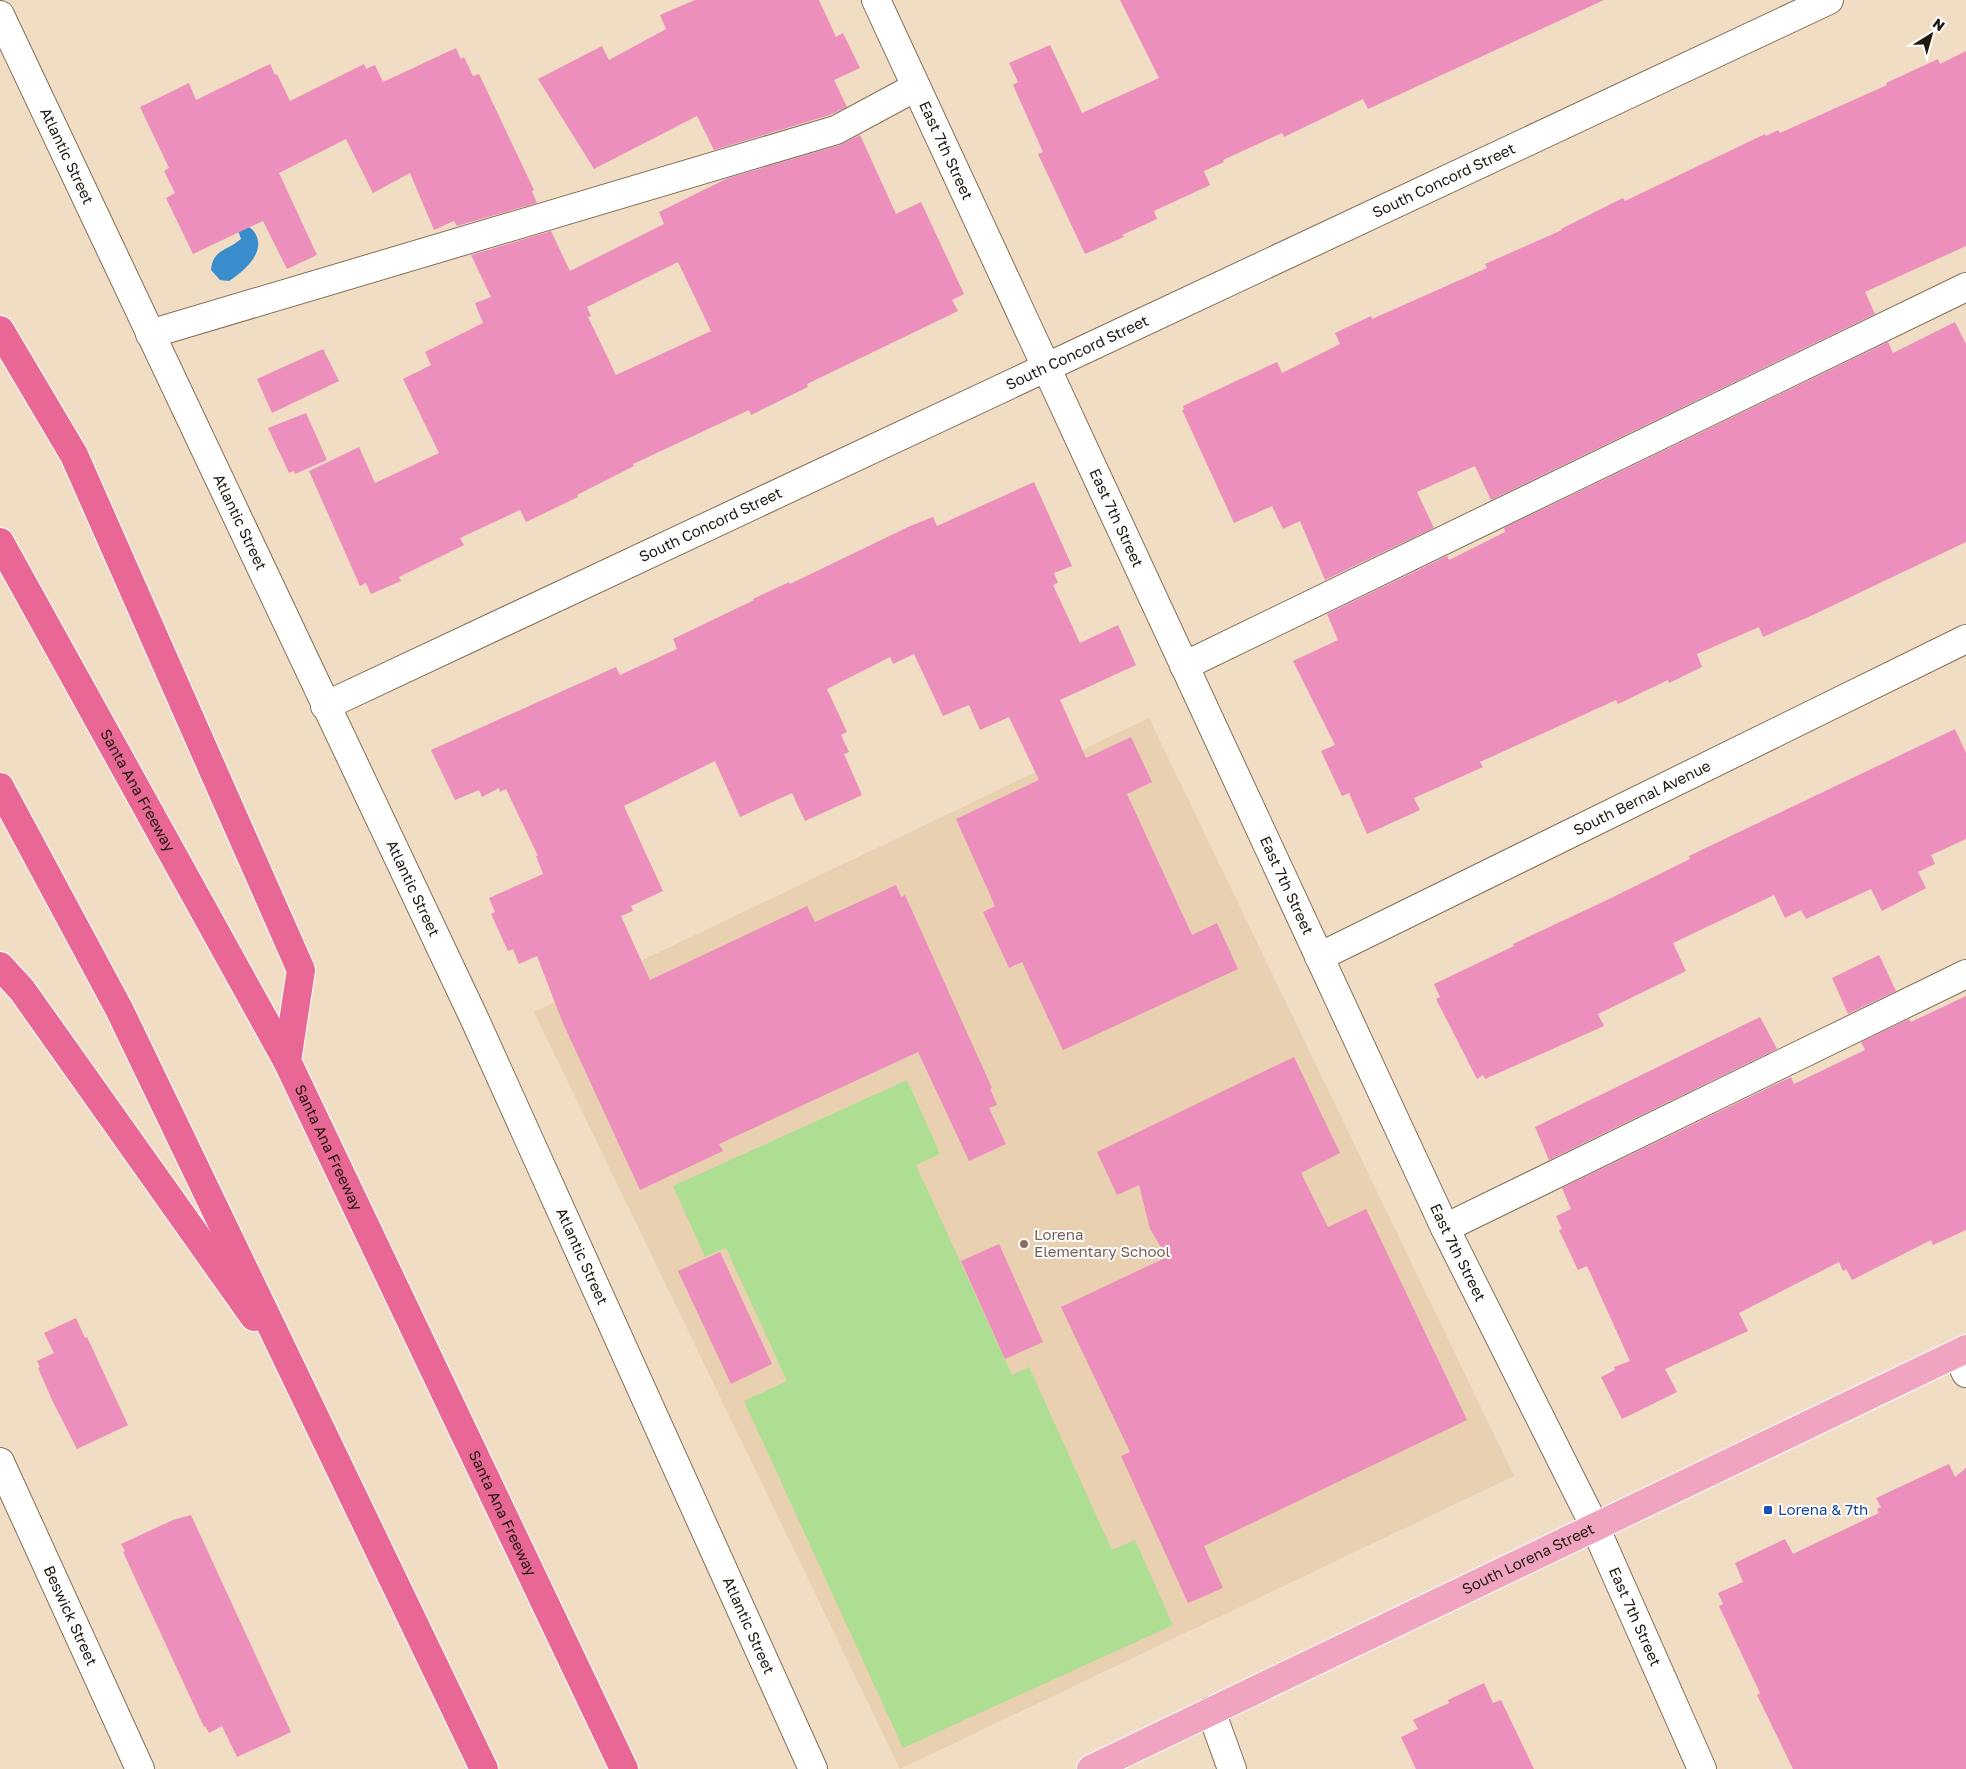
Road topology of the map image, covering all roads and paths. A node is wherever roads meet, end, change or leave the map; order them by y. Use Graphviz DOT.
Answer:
graph roads {
  1 [pos="876,0"];
  2 [pos="1830,0"];
  3 [pos="0,15"];
  4 [pos="916,87"];
  5 [pos="1966,287"];
  6 [pos="0,330"];
  7 [pos="150,334"];
  8 [pos="1046,368"];
  9 [pos="0,542"];
  10 [pos="1966,639"];
  11 [pos="1184,666"];
  12 [pos="325,706"];
  13 [pos="0,787"];
  14 [pos="1319,957"];
  15 [pos="0,966"];
  16 [pos="1966,974"];
  17 [pos="287,1061"];
  18 [pos="1444,1228"];
  19 [pos="1963,1359"];
  20 [pos="299,1381"];
  21 [pos="0,1462"];
  22 [pos="1595,1527"];
  23 [pos="1211,1712"];
  24 [pos="140,1769"];
  25 [pos="484,1769"];
  26 [pos="624,1769"];
  27 [pos="813,1769"];
  28 [pos="1092,1769"];
  29 [pos="1232,1769"];
  30 [pos="1702,1769"];
  1 -- 4 [label="street, East 7th Street"];
  2 -- 8 [label="street, South Concord Street"];
  3 -- 7 [label="street, Atlantic Street"];
  4 -- 7 [label="street"];
  4 -- 8 [label="street, East 7th Street"];
  5 -- 11 [label="street"];
  6 -- 17 [label="highway"];
  7 -- 12 [label="street, Atlantic Street"];
  8 -- 11 [label="street, East 7th Street"];
  8 -- 12 [label="street, South Concord Street"];
  9 -- 17 [label="highway, Santa Ana Freeway"];
  10 -- 14 [label="street, South Bernal Avenue"];
  11 -- 14 [label="street, East 7th Street"];
  12 -- 27 [label="street, Atlantic Street"];
  13 -- 20 [label="highway"];
  14 -- 18 [label="street, East 7th Street"];
  15 -- 20 [label="highway"];
  16 -- 18 [label="street"];
  17 -- 26 [label="highway, Santa Ana Freeway"];
  18 -- 22 [label="street, East 7th Street"];
  19 -- 22 [label="main road, South Lorena Street"];
  20 -- 25 [label="highway"];
  21 -- 24 [label="street, Beswick Street"];
  22 -- 23 [label="main road, South Lorena Street"];
  22 -- 30 [label="street, East 7th Street"];
  23 -- 28 [label="main road, South Lorena Street"];
  23 -- 29 [label="street"];
}
